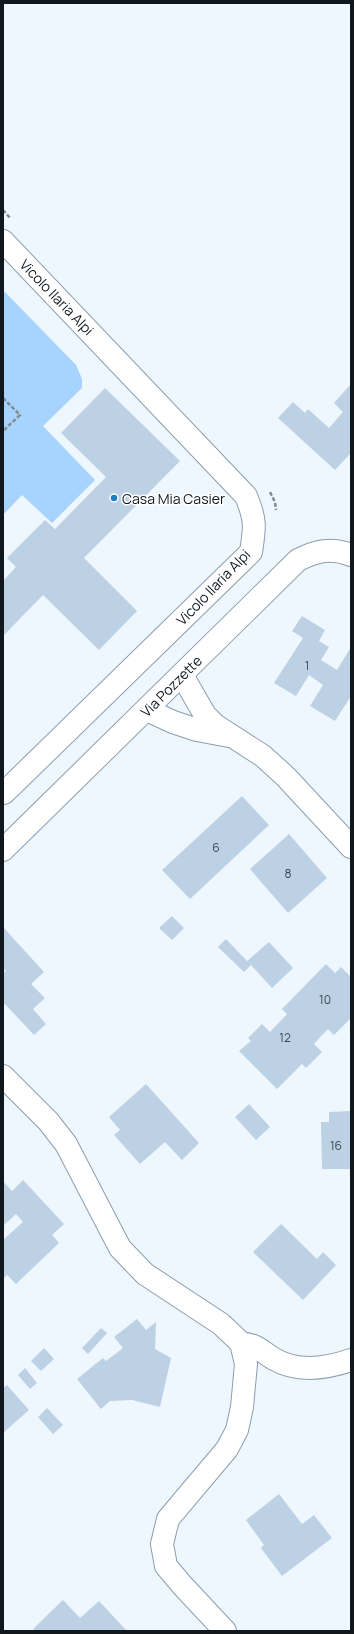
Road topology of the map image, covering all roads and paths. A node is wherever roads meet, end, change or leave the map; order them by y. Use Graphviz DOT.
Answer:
graph roads {
  1 [pos="3,241"];
  2 [pos="3,398"];
  3 [pos="3,431"];
  4 [pos="351,555"];
  5 [pos="182,675"];
  6 [pos="147,710"];
  7 [pos="232,737"];
  8 [pos="4,793"];
  9 [pos="351,847"];
  10 [pos="3,850"];
  11 [pos="3,1076"];
  12 [pos="241,1343"];
  13 [pos="351,1360"];
  14 [pos="225,1631"];
  1 -- 8 [label="street, Vicolo Ilaria Alpi"];
  2 -- 3 [label="path"];
  4 -- 5 [label="street, Via Pozzette"];
  5 -- 6 [label="street, Via Pozzette"];
  5 -- 7 [label="street"];
  6 -- 7 [label="street"];
  6 -- 10 [label="street, Via Pozzette"];
  7 -- 9 [label="street"];
  11 -- 12 [label="street"];
  12 -- 13 [label="street"];
  12 -- 14 [label="street"];
}
